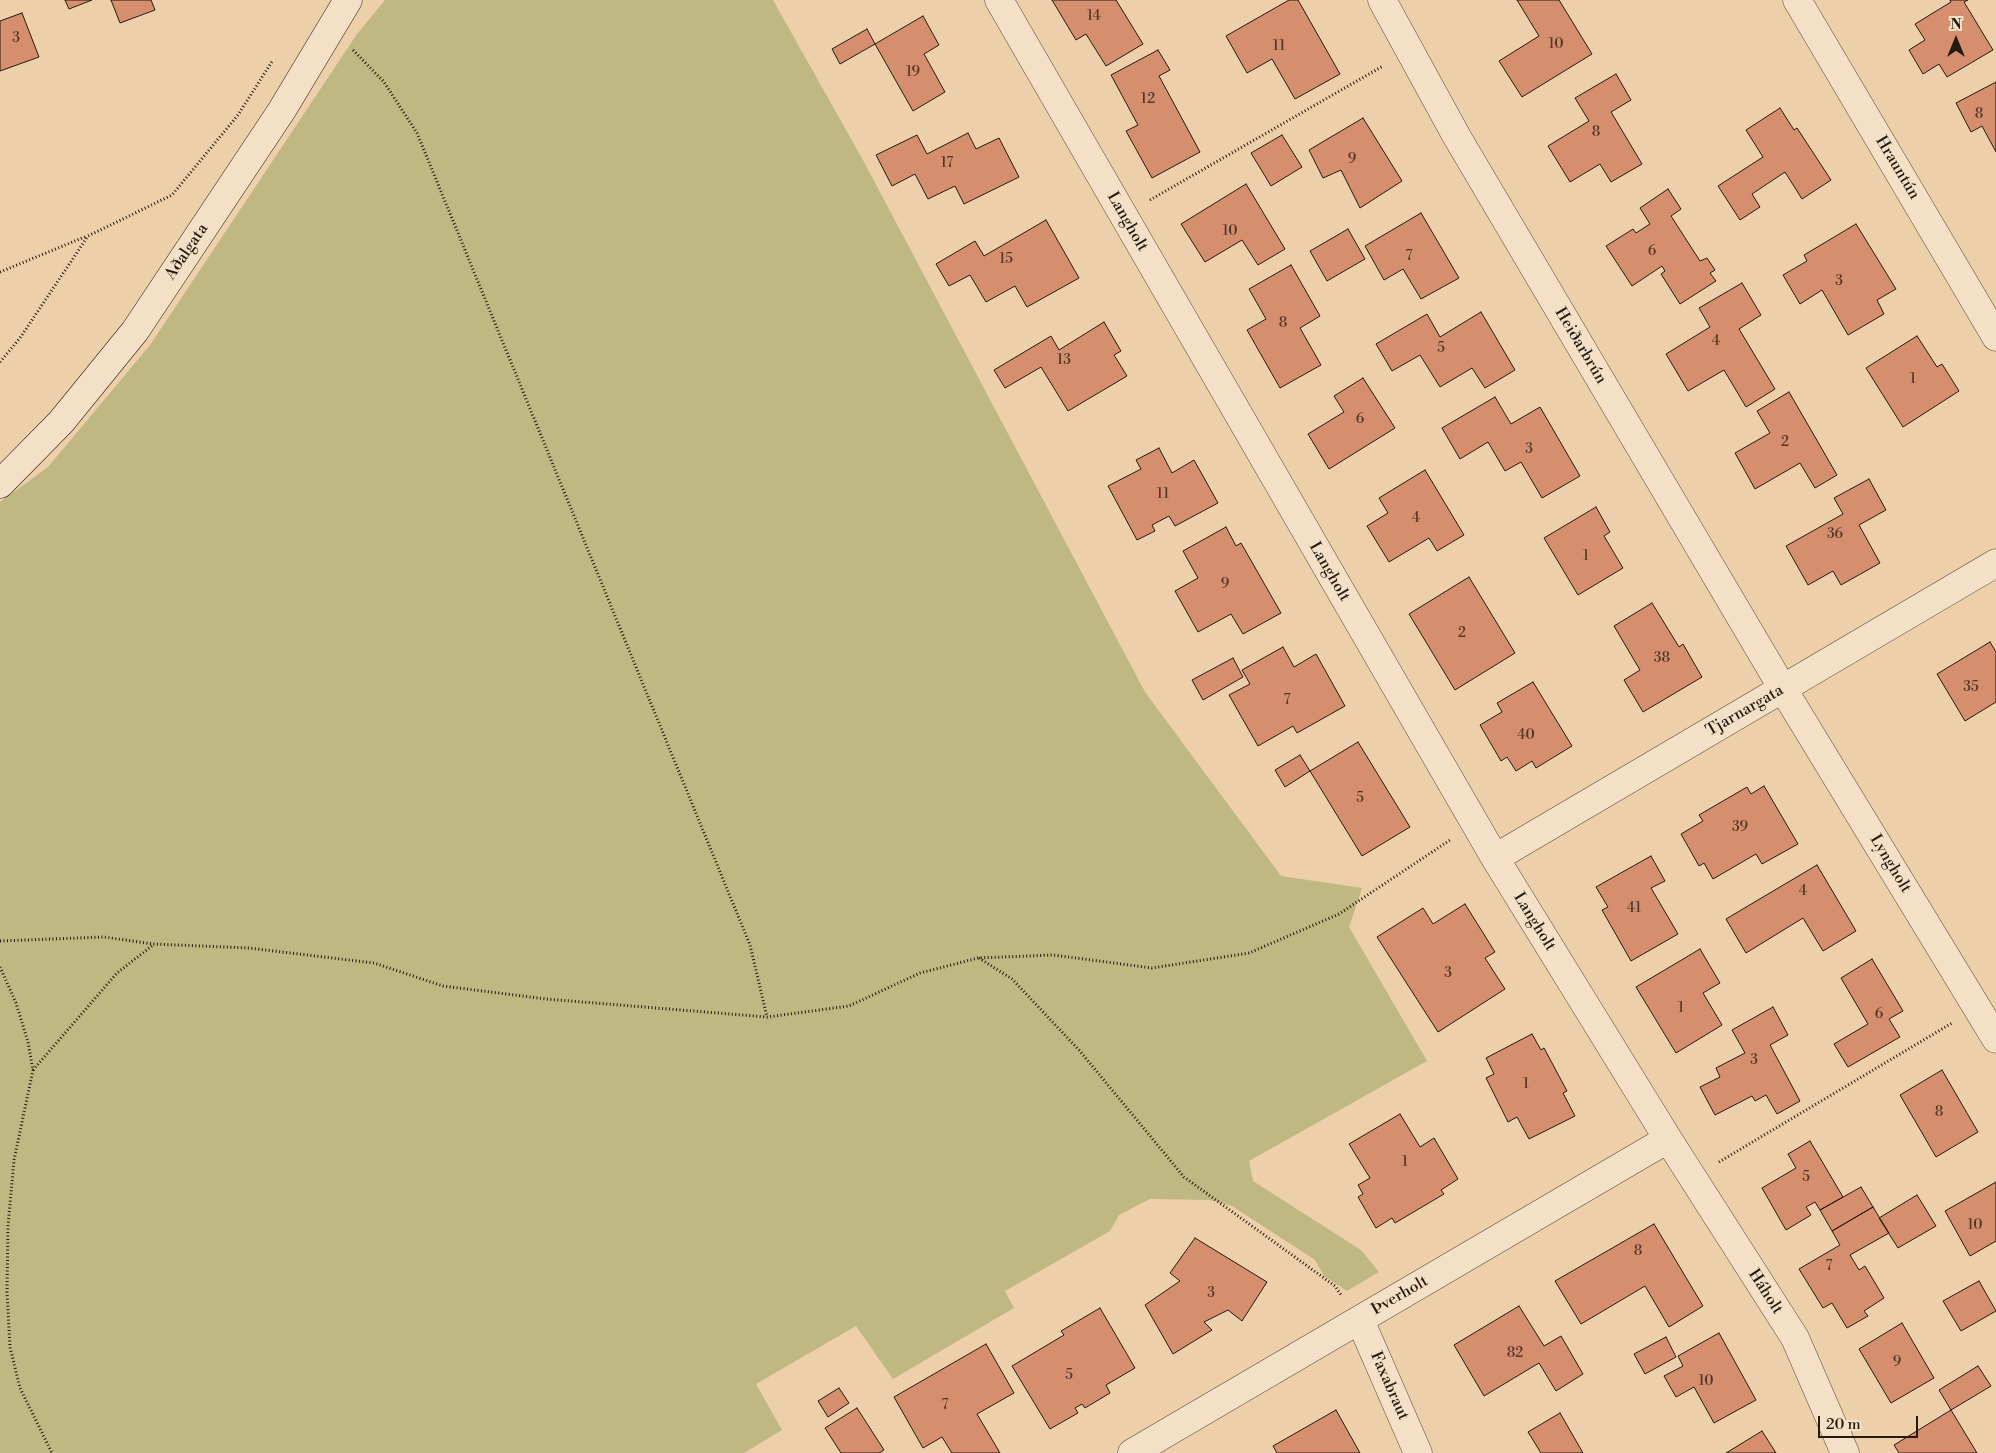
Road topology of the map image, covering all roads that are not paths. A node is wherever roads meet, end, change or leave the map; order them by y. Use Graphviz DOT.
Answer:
graph roads {
  1 [pos="348,0"];
  2 [pos="999,0"];
  3 [pos="1382,0"];
  4 [pos="1797,0"];
  5 [pos="1996,337"];
  6 [pos="0,484"];
  7 [pos="1996,563"];
  8 [pos="1783,689"];
  9 [pos="1495,858"];
  10 [pos="1996,1039"];
  11 [pos="1668,1139"];
  12 [pos="1360,1320"];
  13 [pos="1132,1453"];
  14 [pos="1418,1453"];
  15 [pos="1844,1453"];
  1 -- 6 [label="street, Aðalgata"];
  2 -- 9 [label="street, Langholt"];
  3 -- 8 [label="street, Heiðarbrún"];
  4 -- 5 [label="street, Hrauntún"];
  7 -- 8 [label="street, Tjarnargata"];
  8 -- 9 [label="street, Tjarnargata"];
  8 -- 10 [label="street, Lyngholt"];
  9 -- 11 [label="street, Langholt"];
  11 -- 12 [label="street, Þverholt"];
  11 -- 15 [label="street, Háholt"];
  12 -- 13 [label="street, Þverholt"];
  12 -- 14 [label="street, Faxabraut"];
}
